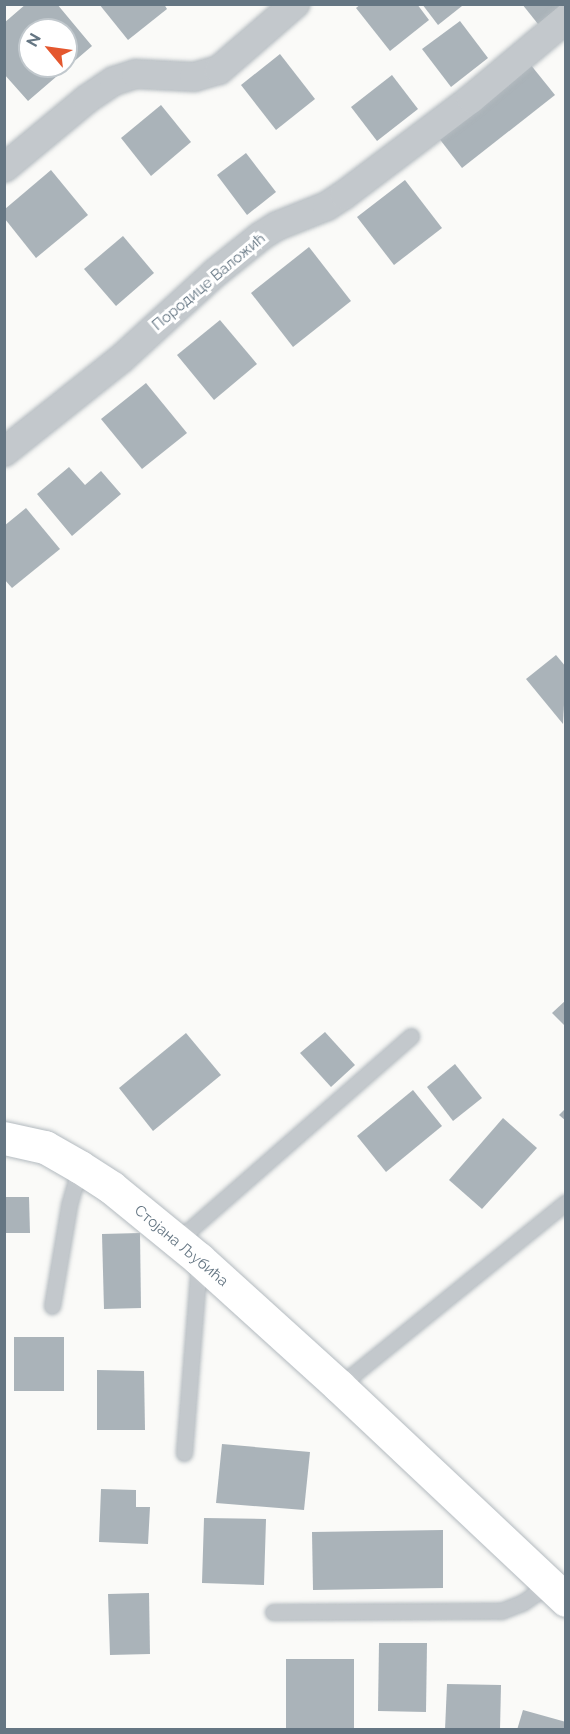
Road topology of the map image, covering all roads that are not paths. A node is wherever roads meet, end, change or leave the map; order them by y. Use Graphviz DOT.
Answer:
graph roads {
  1 [pos="295,4"];
  2 [pos="566,19"];
  3 [pos="4,168"];
  4 [pos="4,452"];
  5 [pos="411,1036"];
  6 [pos="4,1138"];
  7 [pos="80,1167"];
  8 [pos="566,1202"];
  9 [pos="188,1250"];
  10 [pos="52,1306"];
  11 [pos="339,1386"];
  12 [pos="184,1453"];
  13 [pos="557,1592"];
  14 [pos="273,1612"];
  1 -- 3 [label="street"];
  2 -- 4 [label="street, Породице Валожић"];
  5 -- 9 [label="lane"];
  6 -- 7 [label="street, Стојана Љубића"];
  7 -- 9 [label="street, Стојана Љубића"];
  7 -- 10 [label="lane"];
  8 -- 11 [label="lane"];
  9 -- 11 [label="street, Стојана Љубића"];
  9 -- 12 [label="lane"];
  11 -- 13 [label="street, Стојана Љубића"];
  13 -- 14 [label="lane"];
}
